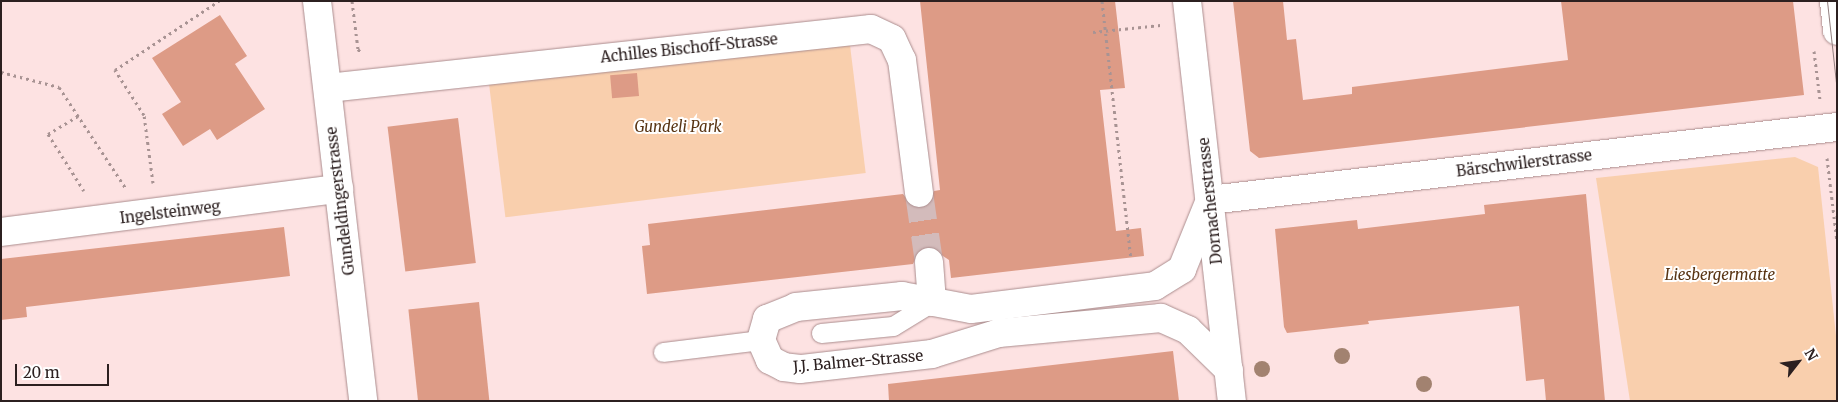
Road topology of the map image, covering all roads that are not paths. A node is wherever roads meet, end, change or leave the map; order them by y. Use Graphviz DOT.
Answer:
graph roads {
  1 [pos="317,1"];
  2 [pos="1834,1"];
  3 [pos="1188,12"];
  4 [pos="1837,31"];
  5 [pos="328,88"];
  6 [pos="1837,127"];
  7 [pos="339,189"];
  8 [pos="919,192"];
  9 [pos="1210,200"];
  10 [pos="1,232"];
  11 [pos="929,262"];
  12 [pos="932,302"];
  13 [pos="821,333"];
  14 [pos="761,340"];
  15 [pos="663,352"];
  16 [pos="1229,370"];
  17 [pos="363,401"];
  18 [pos="1232,401"];
  1 -- 5 [label="street, Gundeldingerstrasse"];
  2 -- 4 [label="street"];
  3 -- 9 [label="street, Dornacherstrasse"];
  5 -- 7 [label="street, Gundeldingerstrasse"];
  5 -- 8 [label="street, Achilles Bischoff-Strasse"];
  6 -- 9 [label="street, Bärschwilerstrasse"];
  7 -- 10 [label="street, Ingelsteinweg"];
  7 -- 17 [label="street, Gundeldingerstrasse"];
  9 -- 12 [label="street"];
  9 -- 16 [label="street, Dornacherstrasse"];
  11 -- 12 [label="street"];
  12 -- 13 [label="lane"];
  12 -- 14 [label="street"];
  14 -- 15 [label="lane"];
  14 -- 16 [label="street, J.J. Balmer-Strasse"];
  16 -- 18 [label="street, Dornacherstrasse"];
}
